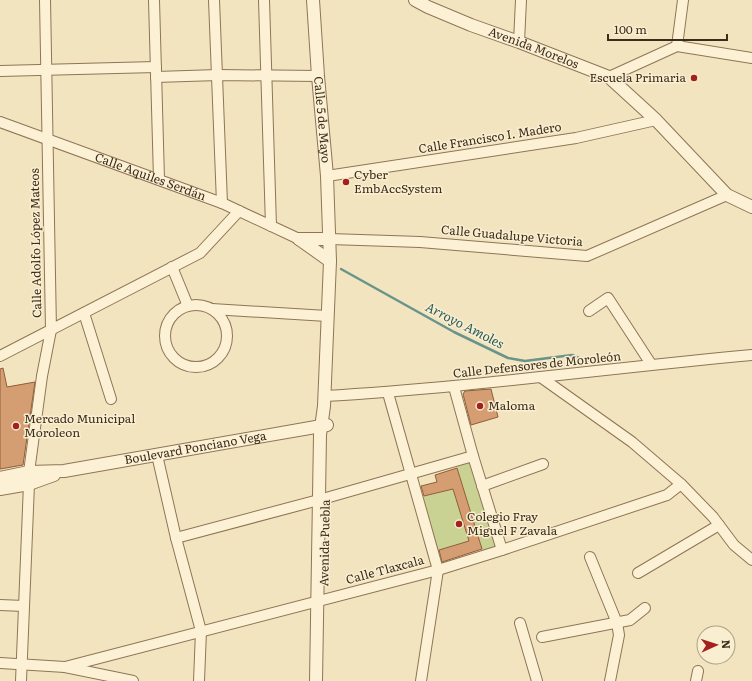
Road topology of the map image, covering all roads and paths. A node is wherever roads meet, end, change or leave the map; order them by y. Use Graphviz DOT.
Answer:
graph roads {
  1 [pos="45,0"];
  2 [pos="154,0"];
  3 [pos="214,0"];
  4 [pos="264,0"];
  5 [pos="313,0"];
  6 [pos="415,0"];
  7 [pos="521,0"];
  8 [pos="683,0"];
  9 [pos="519,42"];
  10 [pos="677,46"];
  11 [pos="752,58"];
  12 [pos="46,70"];
  13 [pos="0,72"];
  14 [pos="156,72"];
  15 [pos="218,75"];
  16 [pos="267,75"];
  17 [pos="318,76"];
  18 [pos="609,77"];
  19 [pos="656,120"];
  20 [pos="0,122"];
  21 [pos="48,139"];
  22 [pos="327,176"];
  23 [pos="159,179"];
  24 [pos="727,195"];
  25 [pos="222,203"];
  26 [pos="752,207"];
  27 [pos="239,211"];
  28 [pos="271,226"];
  29 [pos="298,239"];
  30 [pos="330,239"];
  31 [pos="330,262"];
  32 [pos="172,267"];
  33 [pos="188,306"];
  34 [pos="210,309"];
  35 [pos="589,311"];
  36 [pos="84,313"];
  37 [pos="328,316"];
  38 [pos="51,330"];
  39 [pos="752,355"];
  40 [pos="0,356"];
  41 [pos="651,364"];
  42 [pos="542,378"];
  43 [pos="454,387"];
  44 [pos="388,393"];
  45 [pos="111,399"];
  46 [pos="324,401"];
  47 [pos="324,426"];
  48 [pos="157,455"];
  49 [pos="473,456"];
  50 [pos="543,464"];
  51 [pos="410,474"];
  52 [pos="0,478"];
  53 [pos="29,478"];
  54 [pos="681,484"];
  55 [pos="482,486"];
  56 [pos="0,489"];
  57 [pos="322,499"];
  58 [pos="719,525"];
  59 [pos="176,538"];
  60 [pos="502,550"];
  61 [pos="590,557"];
  62 [pos="752,560"];
  63 [pos="438,570"];
  64 [pos="638,573"];
  65 [pos="321,600"];
  66 [pos="0,605"];
  67 [pos="24,606"];
  68 [pos="645,608"];
  69 [pos="520,623"];
  70 [pos="617,623"];
  71 [pos="201,632"];
  72 [pos="542,637"];
  73 [pos="0,663"];
  74 [pos="21,664"];
  75 [pos="65,667"];
  76 [pos="21,681"];
  77 [pos="133,681"];
  78 [pos="199,681"];
  79 [pos="316,681"];
  80 [pos="323,681"];
  81 [pos="421,681"];
  82 [pos="538,681"];
  83 [pos="610,681"];
  1 -- 12 [label="street, Calle Adolfo López Mateos"];
  2 -- 14 [label="street"];
  3 -- 15 [label="street"];
  4 -- 16 [label="street"];
  5 -- 17 [label="street, Calle 5 de Mayo"];
  6 -- 9 [label="street, Avenida Morelos"];
  7 -- 9 [label="street"];
  8 -- 10 [label="street"];
  9 -- 18 [label="street, Avenida Morelos"];
  10 -- 11 [label="street"];
  10 -- 18 [label="street"];
  12 -- 13 [label="street"];
  12 -- 14 [label="street"];
  12 -- 21 [label="street, Calle Adolfo López Mateos"];
  14 -- 15 [label="street"];
  14 -- 23 [label="street"];
  15 -- 16 [label="street"];
  15 -- 25 [label="street"];
  16 -- 17 [label="street"];
  16 -- 28 [label="street"];
  17 -- 22 [label="street, Calle 5 de Mayo"];
  18 -- 19 [label="street, Avenida Morelos"];
  19 -- 22 [label="street, Calle Francisco I. Madero"];
  19 -- 24 [label="street, Avenida Morelos"];
  20 -- 21 [label="street, Calle Aquiles Serdán"];
  21 -- 23 [label="street, Calle Aquiles Serdán"];
  21 -- 38 [label="street, Calle Adolfo López Mateos"];
  22 -- 30 [label="street, Calle 5 de Mayo"];
  23 -- 25 [label="street, Calle Aquiles Serdán"];
  24 -- 26 [label="street"];
  24 -- 30 [label="street, Calle Guadalupe Victoria"];
  25 -- 27 [label="street, Calle Aquiles Serdán"];
  27 -- 28 [label="street, Calle Aquiles Serdán"];
  27 -- 32 [label="street"];
  28 -- 29 [label="street, Calle Aquiles Serdán"];
  29 -- 30 [label="street, Calle Aquiles Serdán"];
  29 -- 31 [label="street, Calle Aquiles Serdán"];
  30 -- 31 [label="street, Avenida Puebla"];
  31 -- 37 [label="street, Avenida Puebla"];
  32 -- 33 [label="street"];
  32 -- 36 [label="street"];
  33 -- 34 [label="street"];
  33 -- 34 [label="street"];
  34 -- 37 [label="street"];
  35 -- 41 [label="street"];
  36 -- 38 [label="street"];
  36 -- 45 [label="street"];
  37 -- 46 [label="street, Avenida Puebla"];
  38 -- 40 [label="street"];
  38 -- 53 [label="street, Calle Adolfo López Mateos"];
  39 -- 41 [label="street, Calle Defensores de Moroleón"];
  41 -- 42 [label="street, Calle Defensores de Moroleón"];
  42 -- 43 [label="street, Calle Defensores de Moroleón"];
  42 -- 54 [label="street"];
  43 -- 44 [label="street, Calle Defensores de Moroleón"];
  43 -- 49 [label="street"];
  44 -- 46 [label="street, Calle Defensores de Moroleón"];
  44 -- 51 [label="street"];
  46 -- 47 [label="street, Avenida Puebla"];
  47 -- 48 [label="street, Boulevard Ponciano Vega"];
  47 -- 57 [label="street, Avenida Puebla"];
  48 -- 53 [label="street, Boulevard Ponciano Vega"];
  48 -- 59 [label="street"];
  49 -- 51 [label="street"];
  49 -- 55 [label="street"];
  50 -- 55 [label="street"];
  51 -- 57 [label="street"];
  51 -- 63 [label="street"];
  52 -- 53 [label="street, Boulevard Ponciano Vega"];
  53 -- 56 [label="street, Boulevard Ponciano Vega"];
  53 -- 67 [label="street, Calle Adolfo López Mateos"];
  54 -- 58 [label="street"];
  54 -- 60 [label="street, Calle Tlaxcala"];
  55 -- 60 [label="street"];
  57 -- 59 [label="street"];
  57 -- 65 [label="street, Avenida Puebla"];
  58 -- 62 [label="street"];
  58 -- 64 [label="street"];
  59 -- 71 [label="street"];
  60 -- 63 [label="street, Calle Tlaxcala"];
  61 -- 70 [label="street"];
  63 -- 65 [label="street, Calle Tlaxcala"];
  63 -- 81 [label="street"];
  65 -- 71 [label="street, Calle Tlaxcala"];
  65 -- 79 [label="street, Avenida Puebla"];
  65 -- 80 [label="street, Avenida Puebla"];
  66 -- 67 [label="street"];
  67 -- 74 [label="street, Calle Adolfo López Mateos"];
  68 -- 70 [label="street"];
  69 -- 82 [label="street"];
  70 -- 72 [label="street"];
  70 -- 83 [label="street"];
  71 -- 75 [label="street, Calle Tlaxcala"];
  71 -- 78 [label="street"];
  73 -- 74 [label="street"];
  74 -- 75 [label="street"];
  74 -- 76 [label="street, Calle Adolfo López Mateos"];
  75 -- 77 [label="street"];
}
